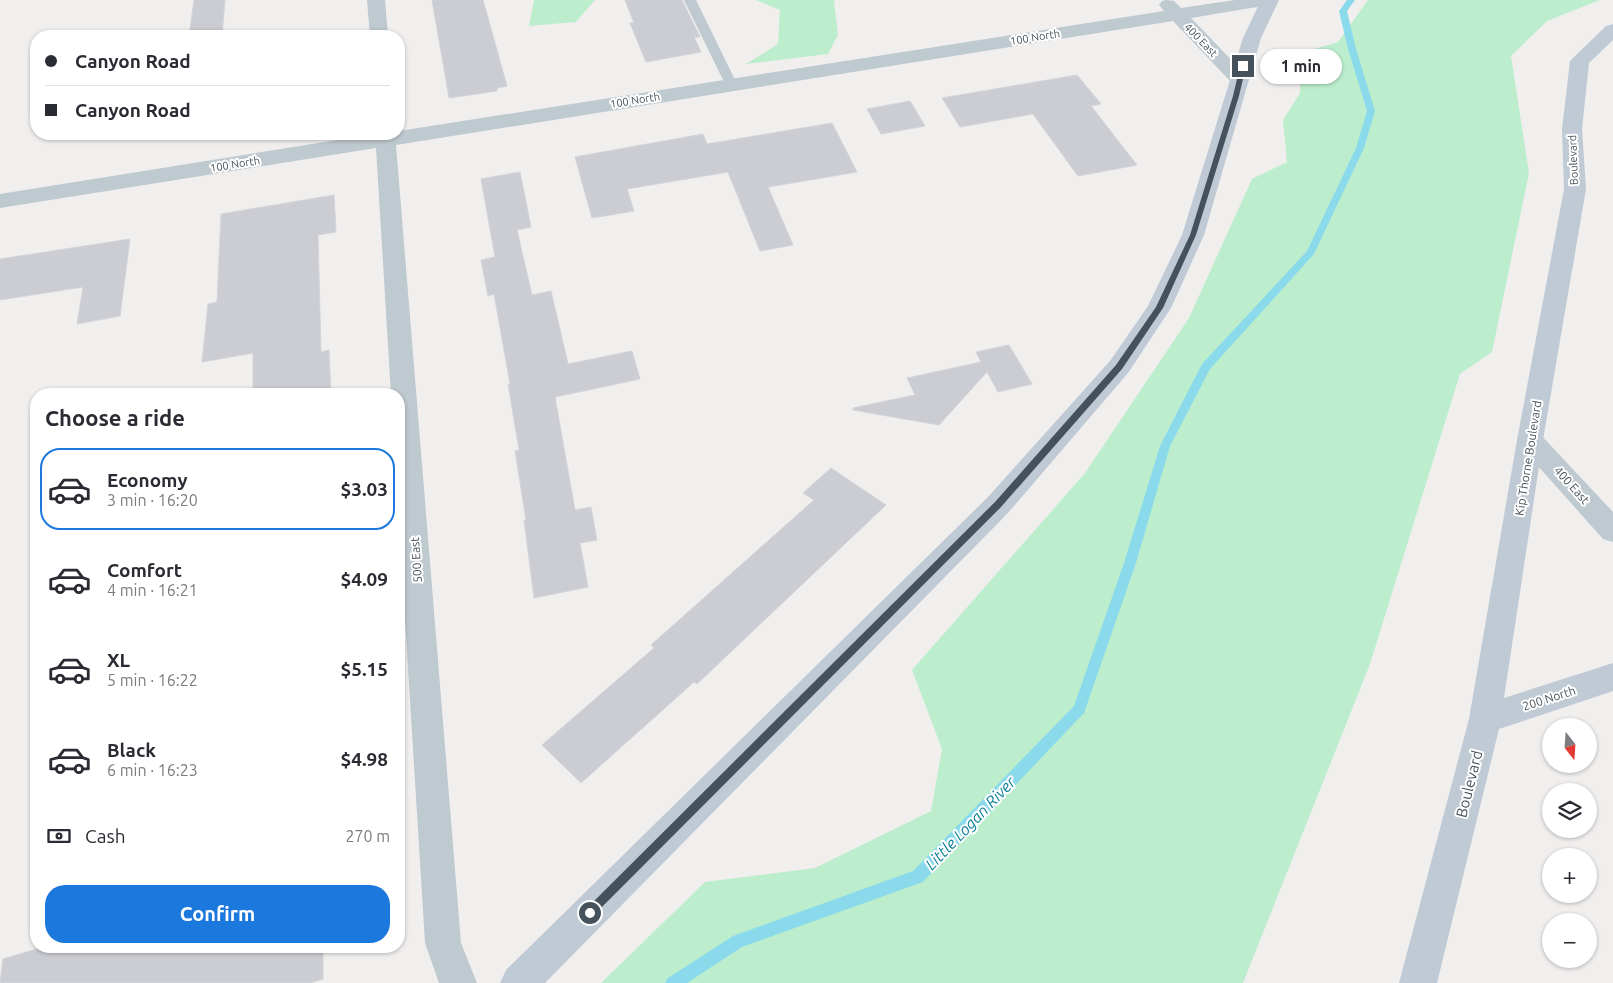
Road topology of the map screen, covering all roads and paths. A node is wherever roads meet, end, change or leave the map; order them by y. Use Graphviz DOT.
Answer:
graph roads {
  1 [pos="376,0"];
  2 [pos="690,0"];
  3 [pos="1269,0"];
  4 [pos="1170,7"];
  5 [pos="378,30"];
  6 [pos="1613,30"];
  7 [pos="1239,80"];
  8 [pos="731,84"];
  9 [pos="405,134"];
  10 [pos="367,140"];
  11 [pos="385,140"];
  12 [pos="0,201"];
  13 [pos="1549,332"];
  14 [pos="403,388"];
  15 [pos="405,415"];
  16 [pos="1530,440"];
  17 [pos="1613,531"];
  18 [pos="1508,583"];
  19 [pos="1613,677"];
  20 [pos="1485,719"];
  21 [pos="458,983"];
  22 [pos="519,983"];
  23 [pos="1418,983"];
  1 -- 5 [label="street"];
  2 -- 8 [label="lane"];
  3 -- 4 [label="street, 100 North"];
  3 -- 7 [label="main road"];
  4 -- 7 [label="street, 400 East"];
  4 -- 8 [label="street, 100 North"];
  6 -- 13 [label="main road, Boulevard"];
  7 -- 22 [label="main road"];
  8 -- 9 [label="street, 100 North"];
  10 -- 12 [label="street, 100 North"];
  11 -- 14 [label="street, 500 East"];
  13 -- 16 [label="main road, Kip Thorne Boulevard"];
  15 -- 21 [label="street, 500 East"];
  16 -- 17 [label="street, 400 East"];
  16 -- 18 [label="main road, Kip Thorne Boulevard"];
  18 -- 20 [label="main road, Boulevard"];
  19 -- 20 [label="main road, 200 North"];
  20 -- 23 [label="main road, Boulevard"];
}
